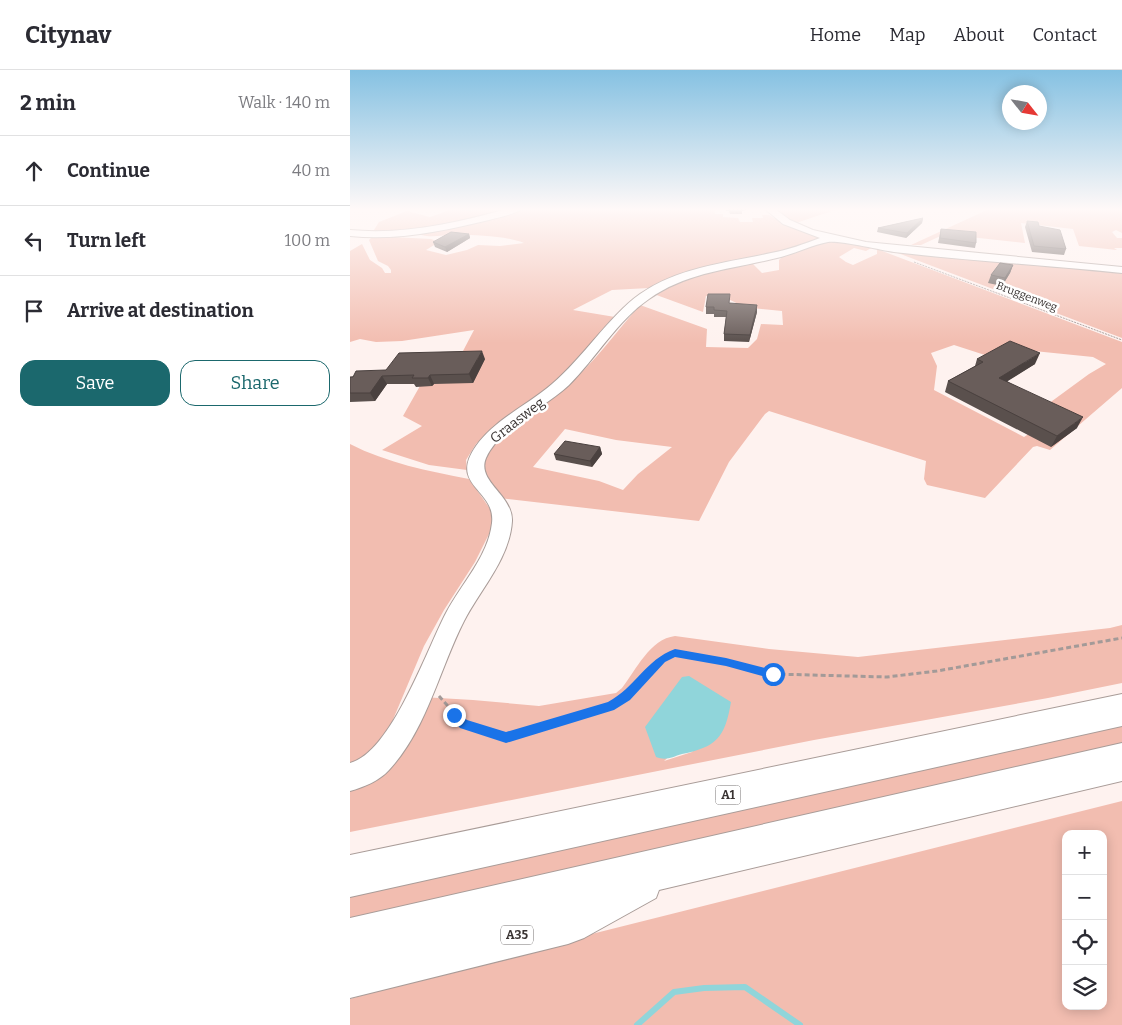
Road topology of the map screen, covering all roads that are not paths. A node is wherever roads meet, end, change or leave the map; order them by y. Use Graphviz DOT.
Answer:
graph roads {
  1 [pos="782,254"];
  2 [pos="956,254"];
  3 [pos="961,254"];
  4 [pos="1122,270"];
  5 [pos="1122,710"];
  6 [pos="1122,762"];
  7 [pos="350,777"];
  8 [pos="674,866"];
  9 [pos="350,876"];
  10 [pos="350,941"];
  11 [pos="350,975"];
  1 -- 7 [label="street, Graasweg"];
  2 -- 3 [label="street"];
  3 -- 4 [label="street"];
  5 -- 9 [label="highway, A1"];
  6 -- 8 [label="highway"];
  8 -- 10 [label="highway"];
  8 -- 11 [label="highway, A35"];
}
